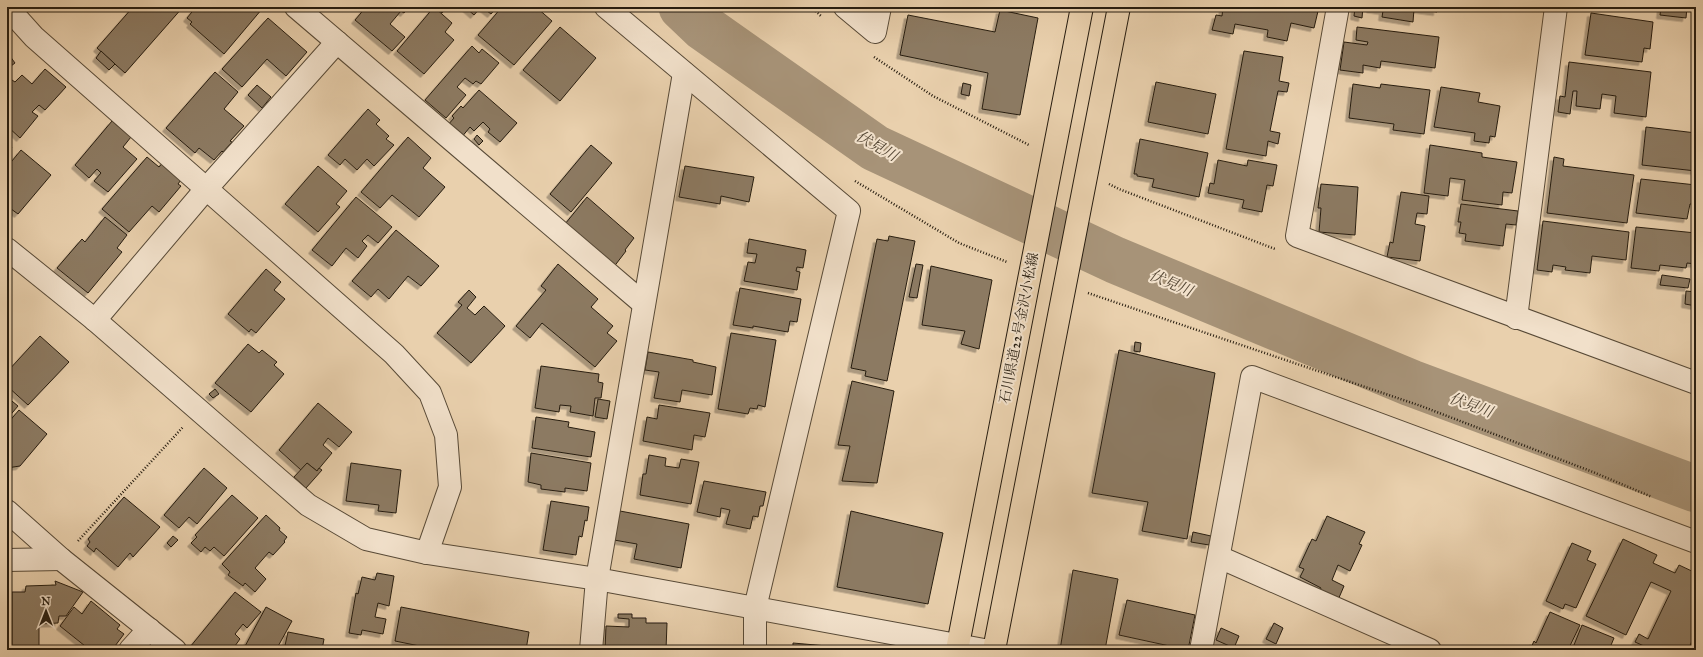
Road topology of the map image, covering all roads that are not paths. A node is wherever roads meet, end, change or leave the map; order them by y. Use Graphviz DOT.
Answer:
graph roads {
  1 [pos="7,7"];
  2 [pos="296,7"];
  3 [pos="606,7"];
  4 [pos="845,7"];
  5 [pos="880,7"];
  6 [pos="1082,7"];
  7 [pos="1119,7"];
  8 [pos="1338,7"];
  9 [pos="1556,7"];
  10 [pos="337,42"];
  11 [pos="684,73"];
  12 [pos="206,189"];
  13 [pos="7,249"];
  14 [pos="644,304"];
  15 [pos="1516,318"];
  16 [pos="95,320"];
  17 [pos="1696,383"];
  18 [pos="7,511"];
  19 [pos="1696,542"];
  20 [pos="426,553"];
  21 [pos="1219,556"];
  22 [pos="61,559"];
  23 [pos="7,560"];
  24 [pos="597,579"];
  25 [pos="755,608"];
  26 [pos="149,629"];
  27 [pos="957,647"];
  28 [pos="130,650"];
  29 [pos="175,650"];
  30 [pos="591,650"];
  31 [pos="755,650"];
  32 [pos="984,650"];
  33 [pos="994,650"];
  34 [pos="1201,650"];
  35 [pos="1430,650"];
  1 -- 12 [label="street"];
  2 -- 10 [label="street"];
  3 -- 11 [label="street"];
  4 -- 5 [label="street"];
  6 -- 27 [label="main road, 石川県道22号金沢小松線"];
  7 -- 33 [label="main road"];
  8 -- 15 [label="street"];
  9 -- 15 [label="street"];
  10 -- 12 [label="street"];
  10 -- 14 [label="street"];
  11 -- 14 [label="street"];
  11 -- 25 [label="street"];
  12 -- 16 [label="street"];
  12 -- 20 [label="street"];
  13 -- 16 [label="street"];
  14 -- 24 [label="street"];
  15 -- 17 [label="street"];
  16 -- 20 [label="street"];
  18 -- 22 [label="street"];
  19 -- 21 [label="street"];
  20 -- 24 [label="street"];
  21 -- 34 [label="street"];
  21 -- 35 [label="street"];
  22 -- 23 [label="street"];
  22 -- 26 [label="street"];
  24 -- 25 [label="street"];
  24 -- 30 [label="street"];
  25 -- 27 [label="street"];
  25 -- 31 [label="street"];
  26 -- 28 [label="street"];
  26 -- 29 [label="street"];
  27 -- 32 [label="street"];
}
